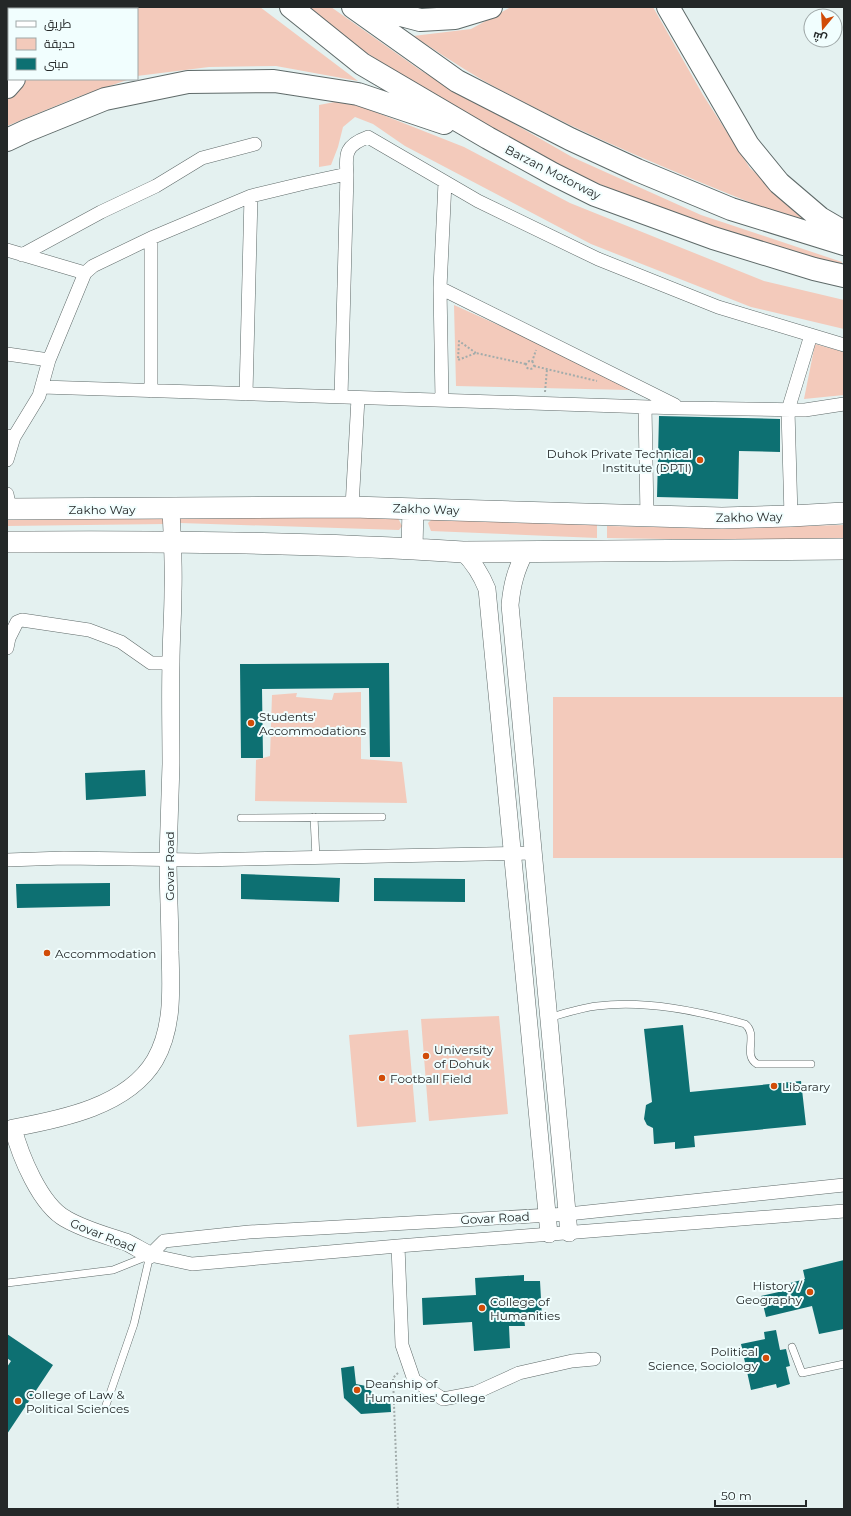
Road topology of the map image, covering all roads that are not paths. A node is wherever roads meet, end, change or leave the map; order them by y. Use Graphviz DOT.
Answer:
graph roads {
  1 [pos="291,7"];
  2 [pos="353,7"];
  3 [pos="371,7"];
  4 [pos="491,7"];
  5 [pos="668,7"];
  6 [pos="488,138"];
  7 [pos="7,140"];
  8 [pos="255,144"];
  9 [pos="347,174"];
  10 [pos="446,182"];
  11 [pos="251,196"];
  12 [pos="844,232"];
  13 [pos="151,238"];
  14 [pos="844,244"];
  15 [pos="7,250"];
  16 [pos="22,255"];
  17 [pos="85,273"];
  18 [pos="844,276"];
  19 [pos="440,288"];
  20 [pos="811,335"];
  21 [pos="844,344"];
  22 [pos="7,354"];
  23 [pos="49,360"];
  24 [pos="42,387"];
  25 [pos="151,391"];
  26 [pos="246,394"];
  27 [pos="341,397"];
  28 [pos="358,398"];
  29 [pos="442,400"];
  30 [pos="844,404"];
  31 [pos="645,407"];
  32 [pos="679,408"];
  33 [pos="788,410"];
  34 [pos="10,436"];
  35 [pos="7,460"];
  36 [pos="8,504"];
  37 [pos="352,507"];
  38 [pos="171,508"];
  39 [pos="413,509"];
  40 [pos="844,513"];
  41 [pos="646,516"];
  42 [pos="791,516"];
  43 [pos="172,541"];
  44 [pos="7,542"];
  45 [pos="412,548"];
  46 [pos="844,549"];
  47 [pos="463,552"];
  48 [pos="525,552"];
  49 [pos="510,605"];
  50 [pos="489,608"];
  51 [pos="7,648"];
  52 [pos="171,663"];
  53 [pos="314,817"];
  54 [pos="382,817"];
  55 [pos="241,818"];
  56 [pos="533,853"];
  57 [pos="513,854"];
  58 [pos="316,858"];
  59 [pos="168,859"];
  60 [pos="7,860"];
  61 [pos="549,1018"];
  62 [pos="811,1064"];
  63 [pos="10,1129"];
  64 [pos="844,1185"];
  65 [pos="844,1210"];
  66 [pos="568,1214"];
  67 [pos="547,1215"];
  68 [pos="569,1233"];
  69 [pos="549,1234"];
  70 [pos="398,1246"];
  71 [pos="150,1255"];
  72 [pos="7,1282"];
  73 [pos="792,1347"];
  74 [pos="594,1359"];
  75 [pos="844,1364"];
  76 [pos="105,1408"];
  1 -- 6 [label="highway, Barzan Motorway"];
  2 -- 14 [label="highway"];
  3 -- 4 [label="highway"];
  5 -- 12 [label="highway"];
  6 -- 7 [label="highway"];
  6 -- 18 [label="highway, Barzan Motorway"];
  8 -- 16 [label="street"];
  9 -- 10 [label="street"];
  9 -- 11 [label="street"];
  9 -- 27 [label="street"];
  10 -- 19 [label="street"];
  10 -- 20 [label="street"];
  11 -- 13 [label="street"];
  11 -- 26 [label="street"];
  13 -- 17 [label="street"];
  13 -- 25 [label="street"];
  15 -- 16 [label="street"];
  16 -- 17 [label="street"];
  17 -- 23 [label="street"];
  19 -- 29 [label="street"];
  19 -- 32 [label="street"];
  20 -- 21 [label="street"];
  20 -- 33 [label="street"];
  22 -- 23 [label="street"];
  23 -- 24 [label="street"];
  24 -- 25 [label="street"];
  24 -- 34 [label="street"];
  25 -- 26 [label="street"];
  26 -- 27 [label="street"];
  27 -- 28 [label="street"];
  28 -- 29 [label="street"];
  28 -- 37 [label="street"];
  29 -- 31 [label="street"];
  30 -- 33 [label="street"];
  31 -- 32 [label="street"];
  31 -- 41 [label="street"];
  32 -- 33 [label="street"];
  33 -- 42 [label="street"];
  34 -- 35 [label="street"];
  36 -- 38 [label="main road, Zakho Way"];
  37 -- 38 [label="main road, Zakho Way"];
  37 -- 39 [label="main road, Zakho Way"];
  38 -- 43 [label="street, Govar Road"];
  39 -- 41 [label="main road, Zakho Way"];
  39 -- 45 [label="main road"];
  40 -- 42 [label="main road, Zakho Way"];
  41 -- 42 [label="main road, Zakho Way"];
  43 -- 44 [label="main road"];
  43 -- 45 [label="main road"];
  43 -- 52 [label="street, Govar Road"];
  45 -- 47 [label="main road"];
  46 -- 48 [label="main road"];
  47 -- 48 [label="main road"];
  47 -- 50 [label="street"];
  48 -- 49 [label="street"];
  49 -- 50 [label="street"];
  49 -- 56 [label="street"];
  50 -- 57 [label="street"];
  51 -- 52 [label="street"];
  52 -- 59 [label="street, Govar Road"];
  53 -- 54 [label="lane"];
  53 -- 55 [label="lane"];
  53 -- 58 [label="lane"];
  56 -- 57 [label="street"];
  56 -- 61 [label="street"];
  57 -- 58 [label="street"];
  57 -- 67 [label="street"];
  58 -- 59 [label="street"];
  59 -- 60 [label="street"];
  59 -- 63 [label="street, Govar Road"];
  61 -- 62 [label="lane"];
  61 -- 66 [label="street"];
  63 -- 71 [label="street, Govar Road"];
  64 -- 66 [label="street, Govar Road"];
  65 -- 68 [label="street, Govar Road"];
  66 -- 67 [label="street, Govar Road"];
  66 -- 68 [label="street"];
  67 -- 69 [label="street"];
  67 -- 71 [label="street, Govar Road"];
  68 -- 69 [label="street, Govar Road"];
  69 -- 70 [label="street, Govar Road"];
  70 -- 71 [label="street, Govar Road"];
  70 -- 74 [label="street"];
  71 -- 72 [label="lane"];
  71 -- 76 [label="lane"];
  73 -- 75 [label="lane"];
}
